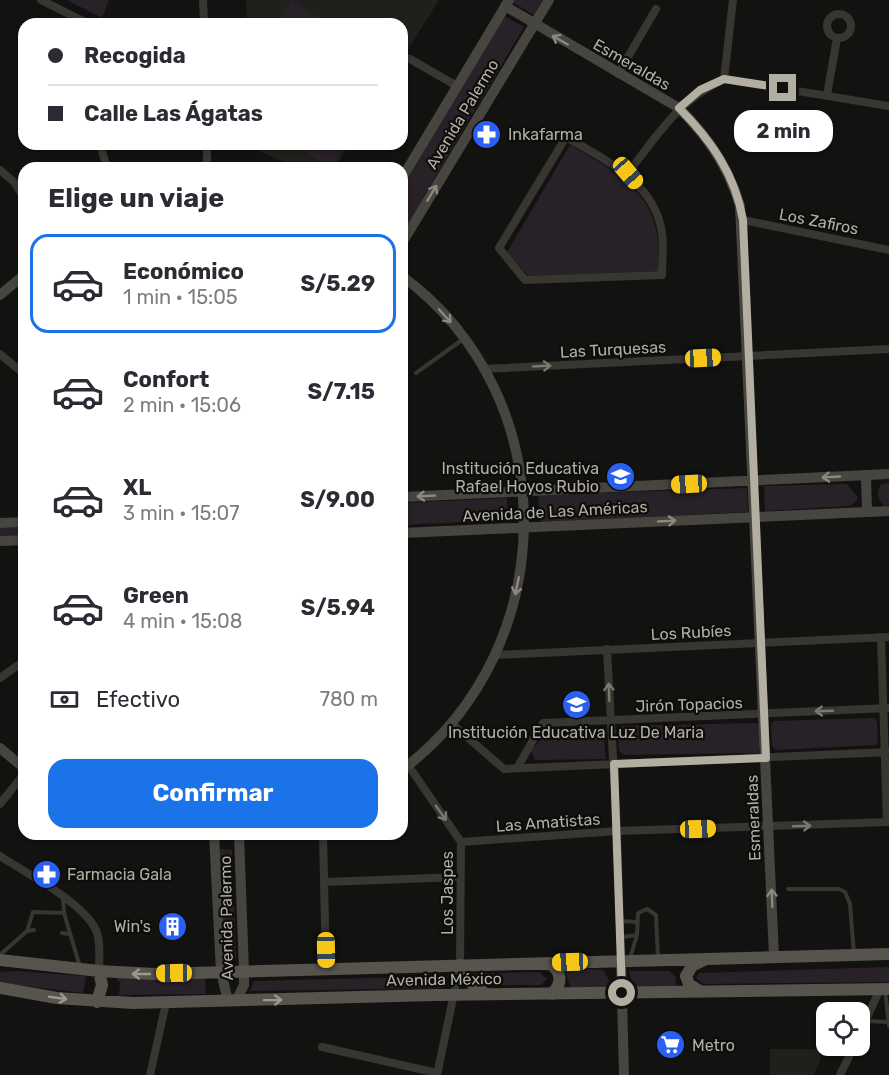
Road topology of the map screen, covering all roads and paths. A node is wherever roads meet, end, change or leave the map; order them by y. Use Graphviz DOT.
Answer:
graph roads {
  1 [pos="41,0"];
  2 [pos="203,0"];
  3 [pos="549,0"];
  4 [pos="733,0"];
  5 [pos="507,3"];
  6 [pos="656,9"];
  7 [pos="76,18"];
  8 [pos="204,18"];
  9 [pos="534,24"];
  10 [pos="837,38"];
  11 [pos="410,59"];
  12 [pos="618,74"];
  13 [pos="724,79"];
  14 [pos="457,86"];
  15 [pos="827,95"];
  16 [pos="889,106"];
  17 [pos="679,108"];
  18 [pos="408,168"];
  19 [pos="0,170"];
  20 [pos="628,173"];
  21 [pos="18,187"];
  22 [pos="743,220"];
  23 [pos="408,233"];
  24 [pos="889,250"];
  25 [pos="18,280"];
  26 [pos="408,282"];
  27 [pos="0,295"];
  28 [pos="464,339"];
  29 [pos="889,349"];
  30 [pos="0,354"];
  31 [pos="748,355"];
  32 [pos="18,369"];
  33 [pos="483,369"];
  34 [pos="416,373"];
  35 [pos="889,474"];
  36 [pos="866,476"];
  37 [pos="753,481"];
  38 [pos="523,491"];
  39 [pos="408,497"];
  40 [pos="889,511"];
  41 [pos="867,512"];
  42 [pos="754,517"];
  43 [pos="18,522"];
  44 [pos="0,523"];
  45 [pos="525,528"];
  46 [pos="408,533"];
  47 [pos="18,540"];
  48 [pos="0,541"];
  49 [pos="885,637"];
  50 [pos="761,643"];
  51 [pos="607,649"];
  52 [pos="495,655"];
  53 [pos="18,665"];
  54 [pos="0,678"];
  55 [pos="886,709"];
  56 [pos="764,714"];
  57 [pos="610,720"];
  58 [pos="451,723"];
  59 [pos="0,748"];
  60 [pos="886,752"];
  61 [pos="766,758"];
  62 [pos="18,763"];
  63 [pos="408,764"];
  64 [pos="614,764"];
  65 [pos="517,768"];
  66 [pos="408,771"];
  67 [pos="18,782"];
  68 [pos="0,804"];
  69 [pos="888,822"];
  70 [pos="769,827"];
  71 [pos="617,831"];
  72 [pos="214,840"];
  73 [pos="239,840"];
  74 [pos="323,840"];
  75 [pos="461,842"];
  76 [pos="0,856"];
  77 [pos="460,877"];
  78 [pos="325,882"];
  79 [pos="788,890"];
  80 [pos="63,898"];
  81 [pos="64,913"];
  82 [pos="620,921"];
  83 [pos="637,922"];
  84 [pos="34,930"];
  85 [pos="27,931"];
  86 [pos="62,933"];
  87 [pos="69,934"];
  88 [pos="637,934"];
  89 [pos="621,937"];
  90 [pos="889,954"];
  91 [pos="0,955"];
  92 [pos="854,955"];
  93 [pos="774,957"];
  94 [pos="707,958"];
  95 [pos="0,960"];
  96 [pos="625,960"];
  97 [pos="658,960"];
  98 [pos="548,963"];
  99 [pos="460,965"];
  100 [pos="81,969"];
  101 [pos="326,970"];
  102 [pos="99,971"];
  103 [pos="221,972"];
  104 [pos="244,972"];
  105 [pos="0,988"];
  106 [pos="885,989"];
  107 [pos="701,992"];
  108 [pos="622,993"];
  109 [pos="486,994"];
  110 [pos="552,994"];
  111 [pos="454,995"];
  112 [pos="232,1001"];
  113 [pos="97,1002"];
  114 [pos="166,1003"];
  115 [pos="870,1013"];
  116 [pos="870,1021"];
  117 [pos="889,1023"];
  118 [pos="322,1047"];
  119 [pos="849,1056"];
  120 [pos="437,1074"];
  121 [pos="150,1075"];
  122 [pos="624,1075"];
  123 [pos="840,1075"];
  1 -- 7 [label="street"];
  2 -- 8 [label="street"];
  3 -- 9 [label="street, Avenida Palermo"];
  4 -- 13 [label="street"];
  5 -- 9 [label="street, Esmeraldas"];
  5 -- 14 [label="street, Avenida Palermo"];
  6 -- 12 [label="street"];
  12 -- 9 [label="street, Esmeraldas, one-way"];
  23 -- 9 [label="street, Avenida Palermo, one-way"];
  10 -- 15 [label="street"];
  11 -- 14 [label="street"];
  12 -- 17 [label="street, Esmeraldas"];
  13 -- 15 [label="street"];
  13 -- 17 [label="street"];
  14 -- 18 [label="street, Avenida Palermo"];
  15 -- 16 [label="street"];
  17 -- 20 [label="street"];
  17 -- 22 [label="street, Esmeraldas"];
  19 -- 21 [label="street"];
  20 -- 20 [label="street"];
  22 -- 24 [label="street, Los Zafiros"];
  22 -- 31 [label="street, Esmeraldas"];
  25 -- 27 [label="street"];
  26 -- 28 [label="street, one-way"];
  28 -- 33 [label="street"];
  28 -- 34 [label="lane"];
  29 -- 31 [label="street, Las Turquesas"];
  30 -- 32 [label="street"];
  33 -- 31 [label="street, Las Turquesas, one-way"];
  31 -- 37 [label="street, Esmeraldas"];
  33 -- 38 [label="street"];
  35 -- 36 [label="street, Avenida de Las Américas"];
  36 -- 37 [label="street, Avenida de Las Américas, one-way"];
  36 -- 41 [label="street"];
  37 -- 38 [label="street, Avenida de Las Américas"];
  37 -- 42 [label="street, Esmeraldas"];
  38 -- 39 [label="street, Avenida de Las Américas, one-way"];
  38 -- 45 [label="street"];
  40 -- 41 [label="street, Avenida de Las Américas"];
  41 -- 42 [label="street, Avenida de Las Américas"];
  45 -- 42 [label="street, Avenida de Las Américas, one-way"];
  42 -- 50 [label="street, Esmeraldas"];
  43 -- 44 [label="street"];
  45 -- 46 [label="street, Avenida de Las Américas"];
  45 -- 52 [label="street, one-way"];
  47 -- 48 [label="street"];
  49 -- 50 [label="street, Los Rubíes"];
  49 -- 55 [label="street"];
  50 -- 51 [label="street, Los Rubíes"];
  50 -- 56 [label="street, Esmeraldas"];
  51 -- 52 [label="street, Los Rubíes"];
  57 -- 51 [label="street, one-way"];
  52 -- 58 [label="street"];
  53 -- 54 [label="street"];
  55 -- 56 [label="street, Jirón Topacios, one-way"];
  55 -- 60 [label="street"];
  56 -- 57 [label="street, Jirón Topacios"];
  56 -- 61 [label="street, Esmeraldas"];
  57 -- 64 [label="street"];
  57 -- 65 [label="street, Jirón Topacios"];
  58 -- 63 [label="street"];
  58 -- 65 [label="street"];
  59 -- 62 [label="street"];
  60 -- 61 [label="street"];
  60 -- 69 [label="street"];
  61 -- 64 [label="street"];
  61 -- 70 [label="street, Esmeraldas"];
  64 -- 65 [label="street"];
  64 -- 71 [label="street"];
  66 -- 75 [label="street, Los Jaspes, one-way"];
  67 -- 68 [label="street"];
  70 -- 69 [label="street, Las Amatistas, one-way"];
  70 -- 71 [label="street, Las Amatistas"];
  93 -- 70 [label="street, Esmeraldas, one-way"];
  71 -- 75 [label="street, Las Amatistas"];
  71 -- 82 [label="street"];
  72 -- 103 [label="street, Avenida Palermo"];
  73 -- 104 [label="street, Avenida Palermo"];
  74 -- 78 [label="street"];
  75 -- 77 [label="street, Los Jaspes"];
  76 -- 80 [label="street"];
  77 -- 78 [label="street"];
  77 -- 99 [label="street, Los Jaspes"];
  78 -- 101 [label="street"];
  79 -- 92 [label="lane"];
  80 -- 81 [label="lane"];
  80 -- 102 [label="street"];
  81 -- 85 [label="lane"];
  81 -- 87 [label="lane"];
  82 -- 83 [label="lane"];
  82 -- 89 [label="street"];
  83 -- 88 [label="lane"];
  83 -- 97 [label="lane"];
  84 -- 85 [label="lane"];
  85 -- 91 [label="lane"];
  86 -- 87 [label="lane"];
  87 -- 100 [label="lane"];
  88 -- 89 [label="lane"];
  88 -- 96 [label="lane"];
  89 -- 96 [label="street"];
  90 -- 92 [label="main road, Avenida México"];
  92 -- 93 [label="main road, Avenida México"];
  93 -- 94 [label="main road, Avenida México"];
  94 -- 97 [label="main road, Avenida México"];
  94 -- 107 [label="main road"];
  95 -- 100 [label="main road, Avenida México"];
  96 -- 97 [label="main road, Avenida México"];
  96 -- 98 [label="main road, Avenida México"];
  96 -- 108 [label="street"];
  98 -- 99 [label="main road, Avenida México"];
  98 -- 110 [label="main road"];
  99 -- 101 [label="main road, Avenida México"];
  99 -- 109 [label="main road"];
  99 -- 111 [label="street, Los Jaspes"];
  100 -- 102 [label="main road, Avenida México"];
  101 -- 104 [label="main road, Avenida México"];
  103 -- 102 [label="main road, Avenida México, one-way"];
  102 -- 113 [label="main road"];
  103 -- 104 [label="main road, Avenida México"];
  103 -- 112 [label="street, Avenida Palermo"];
  104 -- 112 [label="street, Avenida Palermo"];
  105 -- 113 [label="main road, Avenida México, one-way"];
  106 -- 107 [label="main road, Avenida México"];
  106 -- 115 [label="street"];
  106 -- 117 [label="lane"];
  107 -- 108 [label="main road, Avenida México"];
  108 -- 110 [label="main road, Avenida México"];
  108 -- 122 [label="street"];
  109 -- 110 [label="main road, Avenida México"];
  109 -- 111 [label="main road, Avenida México"];
  112 -- 111 [label="main road, Avenida México, one-way"];
  111 -- 120 [label="street, Los Jaspes"];
  112 -- 114 [label="main road, Avenida México"];
  113 -- 114 [label="main road, Avenida México"];
  114 -- 121 [label="street"];
  116 -- 117 [label="lane"];
  118 -- 120 [label="street"];
  119 -- 123 [label="street"];
}
